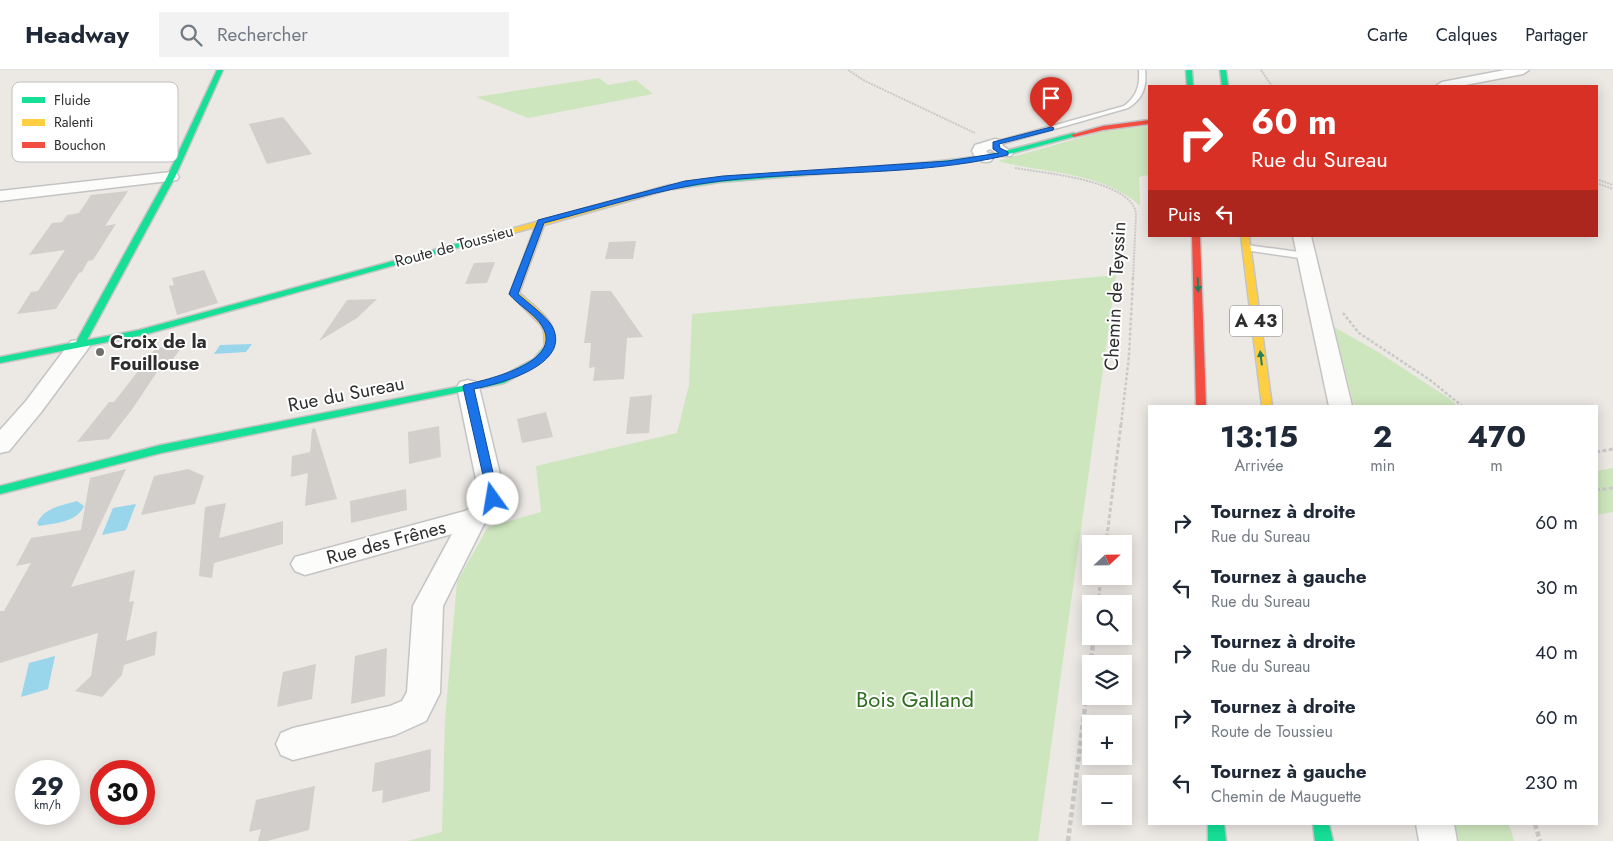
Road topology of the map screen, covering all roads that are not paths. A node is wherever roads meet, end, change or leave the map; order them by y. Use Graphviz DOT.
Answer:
graph roads {
  1 [pos="220,70"];
  2 [pos="1142,70"];
  3 [pos="1189,70"];
  4 [pos="1222,70"];
  5 [pos="1523,70"];
  6 [pos="1190,85"];
  7 [pos="1225,85"];
  8 [pos="1447,85"];
  9 [pos="1148,122"];
  10 [pos="1000,148"];
  11 [pos="986,158"];
  12 [pos="178,162"];
  13 [pos="178,162"];
  14 [pos="171,177"];
  15 [pos="0,196"];
  16 [pos="541,222"];
  17 [pos="1196,237"];
  18 [pos="1246,242"];
  19 [pos="1304,246"];
  20 [pos="79,346"];
  21 [pos="0,360"];
  22 [pos="468,387"];
  23 [pos="1201,405"];
  24 [pos="1267,405"];
  25 [pos="1341,405"];
  26 [pos="0,445"];
  27 [pos="0,490"];
  28 [pos="474,518"];
  29 [pos="305,564"];
  30 [pos="294,744"];
  31 [pos="1216,825"];
  32 [pos="1321,825"];
  33 [pos="1435,825"];
  34 [pos="1217,841"];
  35 [pos="1324,841"];
  36 [pos="1438,841"];
  1 -- 12 [label="main road"];
  2 -- 10 [label="lane"];
  3 -- 6 [label="main road"];
  4 -- 7 [label="main road"];
  5 -- 8 [label="street"];
  9 -- 10 [label="main road"];
  10 -- 11 [label="street"];
  11 -- 16 [label="main road, Route de Toussieu"];
  13 -- 14 [label="main road"];
  14 -- 15 [label="street"];
  14 -- 20 [label="main road"];
  16 -- 20 [label="main road, Route de Toussieu"];
  16 -- 22 [label="main road, Rue du Sureau"];
  17 -- 23 [label="main road, one-way"];
  18 -- 19 [label="lane"];
  24 -- 18 [label="main road, A 43, one-way"];
  19 -- 25 [label="street"];
  20 -- 21 [label="main road, Route de Toussieu"];
  20 -- 26 [label="street"];
  22 -- 27 [label="main road, Rue du Sureau"];
  22 -- 28 [label="street, Rue des Frênes"];
  28 -- 29 [label="street, Rue des Frênes"];
  28 -- 30 [label="street"];
  31 -- 34 [label="main road"];
  32 -- 35 [label="main road"];
  33 -- 36 [label="street"];
}
